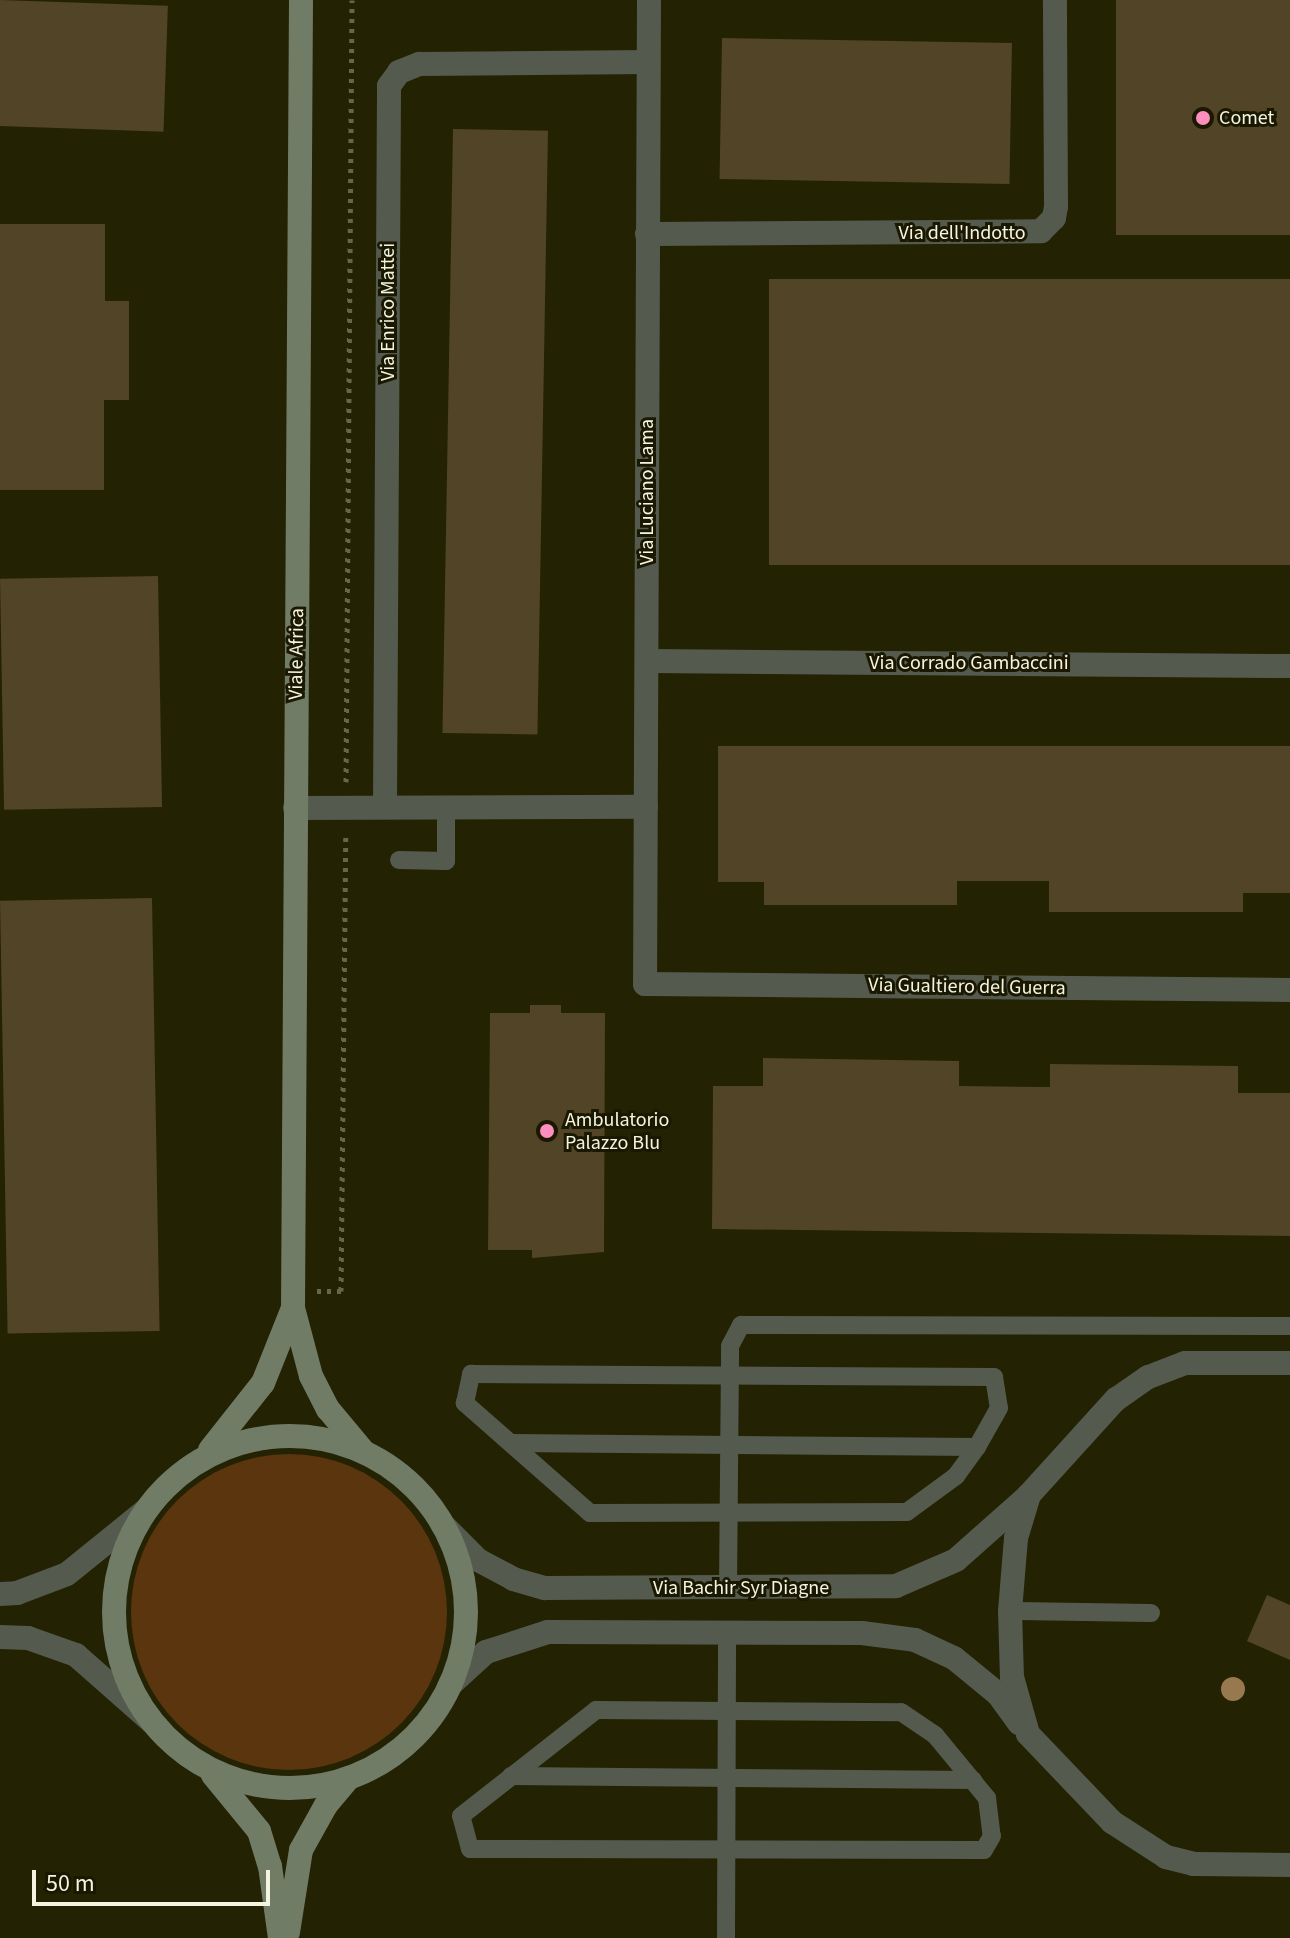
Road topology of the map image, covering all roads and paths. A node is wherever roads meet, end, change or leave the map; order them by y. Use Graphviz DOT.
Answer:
graph roads {
  1 [pos="301,0"];
  2 [pos="352,0"];
  3 [pos="649,0"];
  4 [pos="1055,0"];
  5 [pos="648,62"];
  6 [pos="647,234"];
  7 [pos="647,661"];
  8 [pos="1290,666"];
  9 [pos="385,806"];
  10 [pos="346,807"];
  11 [pos="446,807"];
  12 [pos="646,807"];
  13 [pos="295,808"];
  14 [pos="399,860"];
  15 [pos="645,984"];
  16 [pos="1290,990"];
  17 [pos="292,1300"];
  18 [pos="1290,1326"];
  19 [pos="1290,1363"];
  20 [pos="730,1375"];
  21 [pos="511,1443"];
  22 [pos="728,1444"];
  23 [pos="977,1447"];
  24 [pos="363,1451"];
  25 [pos="203,1457"];
  26 [pos="1029,1495"];
  27 [pos="145,1511"];
  28 [pos="729,1514"];
  29 [pos="443,1525"];
  30 [pos="728,1588"];
  31 [pos="0,1594"];
  32 [pos="1010,1611"];
  33 [pos="1151,1613"];
  34 [pos="727,1633"];
  35 [pos="0,1637"];
  36 [pos="450,1685"];
  37 [pos="727,1711"];
  38 [pos="152,1722"];
  39 [pos="1028,1734"];
  40 [pos="203,1765"];
  41 [pos="511,1776"];
  42 [pos="349,1778"];
  43 [pos="727,1779"];
  44 [pos="973,1780"];
  45 [pos="726,1848"];
  46 [pos="1290,1865"];
  47 [pos="280,1938"];
  48 [pos="288,1938"];
  49 [pos="726,1938"];
  1 -- 13 [label="street, Viale Africa"];
  2 -- 10 [label="path"];
  3 -- 5 [label="street, Via Luciano Lama"];
  4 -- 6 [label="street, Via dell'Indotto"];
  5 -- 6 [label="street, Via Luciano Lama"];
  5 -- 9 [label="street, Via Enrico Mattei"];
  6 -- 7 [label="street, Via Luciano Lama"];
  7 -- 8 [label="street, Via Corrado Gambaccini"];
  7 -- 12 [label="street, Via Luciano Lama"];
  9 -- 10 [label="street"];
  9 -- 11 [label="street"];
  10 -- 13 [label="street"];
  10 -- 17 [label="path"];
  11 -- 12 [label="street"];
  11 -- 14 [label="lane"];
  12 -- 15 [label="street, Via Luciano Lama"];
  13 -- 17 [label="street, Viale Africa"];
  15 -- 16 [label="street, Via Gualtiero del Guerra"];
  17 -- 24 [label="street, Viale Africa"];
  17 -- 25 [label="street, Viale Africa"];
  18 -- 20 [label="lane"];
  19 -- 26 [label="street, Via Bachir Syr Diagne"];
  20 -- 21 [label="lane"];
  20 -- 22 [label="lane"];
  20 -- 23 [label="lane"];
  21 -- 22 [label="lane"];
  21 -- 28 [label="lane"];
  22 -- 23 [label="lane"];
  22 -- 28 [label="lane"];
  23 -- 28 [label="lane"];
  24 -- 25 [label="street, Viale Africa"];
  24 -- 29 [label="street, Viale Africa"];
  25 -- 27 [label="street, Viale Africa"];
  26 -- 30 [label="street, Via Bachir Syr Diagne"];
  26 -- 32 [label="street, Via Bachir Syr Diagne"];
  27 -- 31 [label="street"];
  27 -- 38 [label="street, Viale Africa"];
  28 -- 30 [label="lane"];
  29 -- 30 [label="street, Via Bachir Syr Diagne"];
  29 -- 36 [label="street, Viale Africa"];
  32 -- 33 [label="lane"];
  32 -- 39 [label="street, Via Bachir Syr Diagne"];
  34 -- 36 [label="street, Via Bachir Syr Diagne"];
  34 -- 37 [label="lane"];
  34 -- 39 [label="street, Via Bachir Syr Diagne"];
  35 -- 38 [label="street"];
  36 -- 42 [label="street, Viale Africa"];
  37 -- 41 [label="lane"];
  37 -- 43 [label="lane"];
  37 -- 44 [label="lane"];
  38 -- 40 [label="street, Viale Africa"];
  39 -- 46 [label="street, Via Bachir Syr Diagne"];
  40 -- 42 [label="street, Viale Africa"];
  40 -- 47 [label="street, Viale Africa"];
  41 -- 43 [label="lane"];
  41 -- 45 [label="lane"];
  42 -- 48 [label="street, Viale Africa"];
  43 -- 44 [label="lane"];
  43 -- 45 [label="lane"];
  44 -- 45 [label="lane"];
  45 -- 49 [label="lane"];
}
